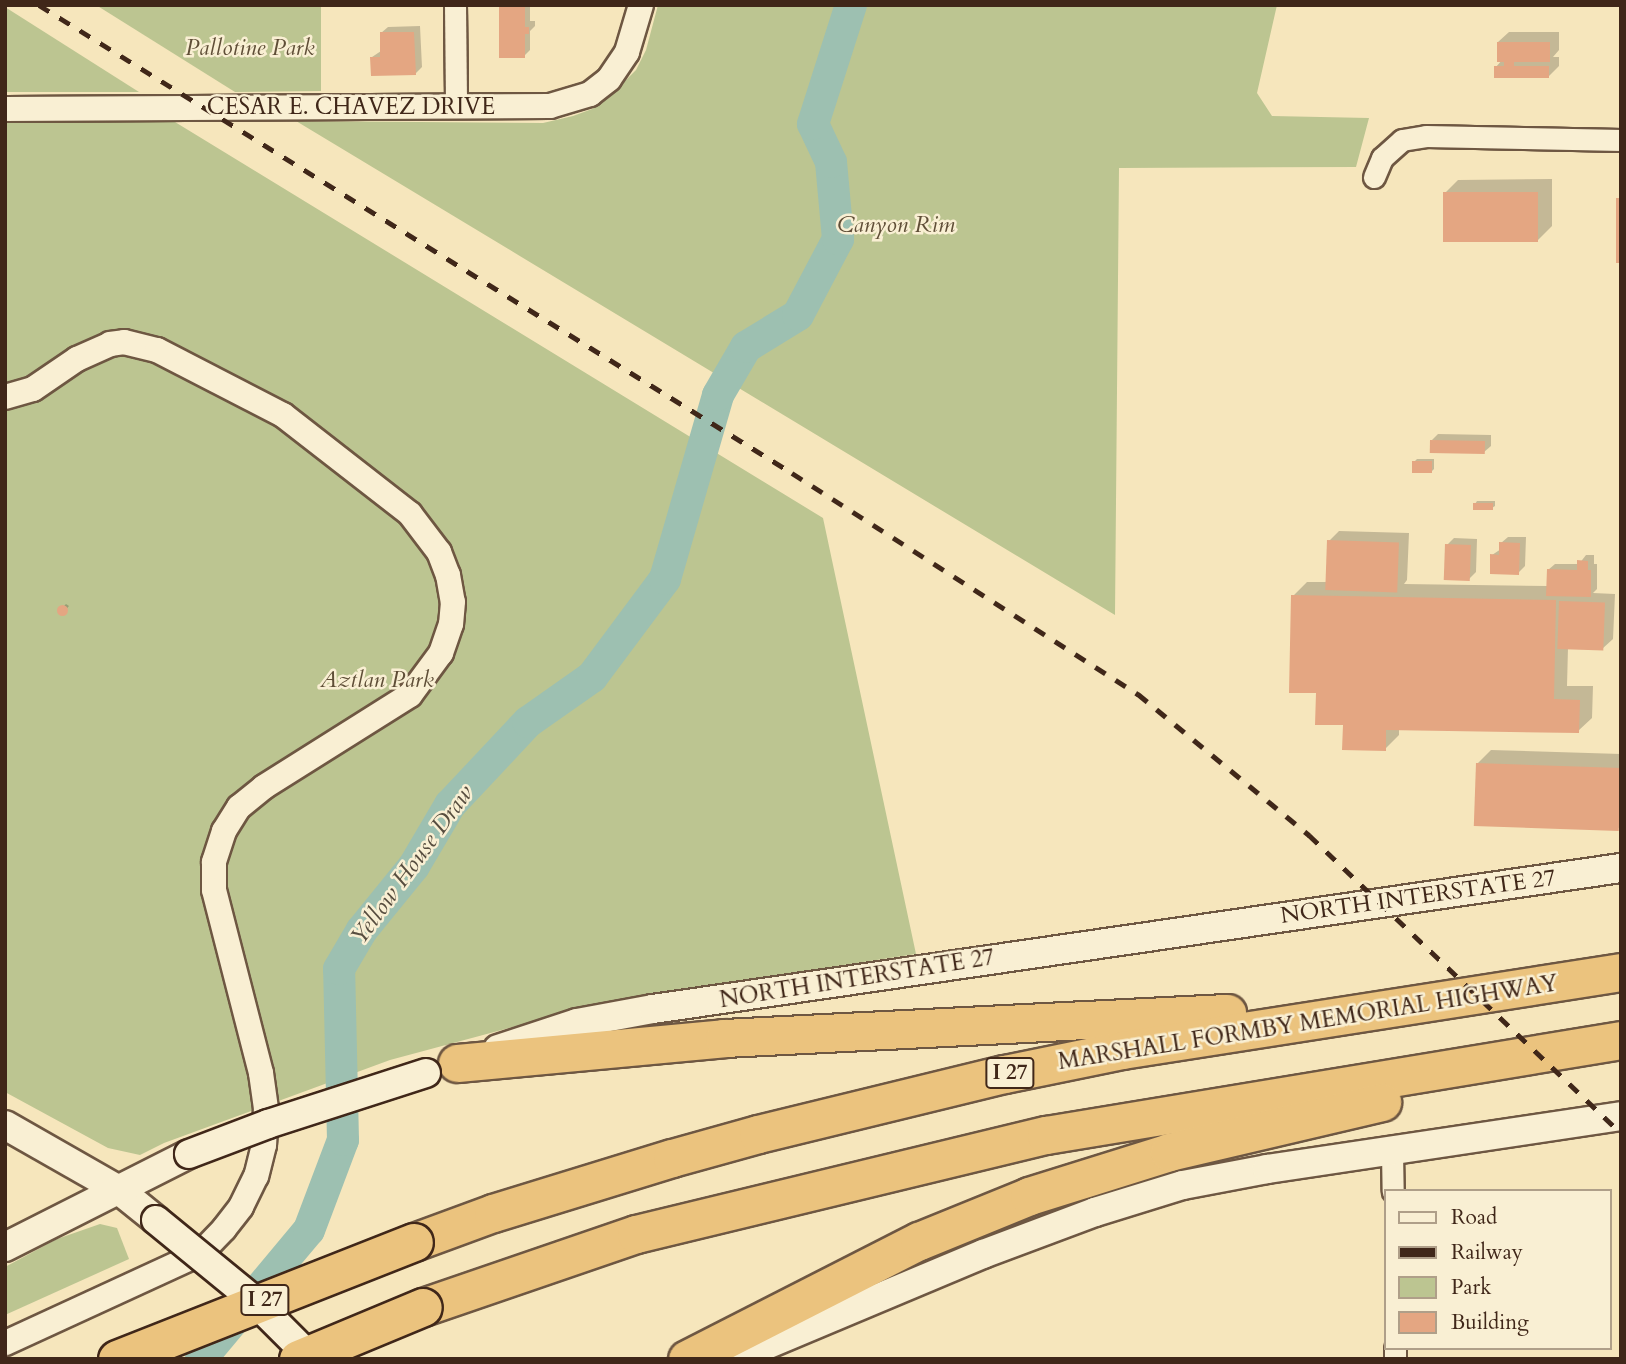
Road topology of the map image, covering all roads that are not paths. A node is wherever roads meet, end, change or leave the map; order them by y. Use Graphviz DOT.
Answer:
graph roads {
  1 [pos="455,5"];
  2 [pos="641,5"];
  3 [pos="456,107"];
  4 [pos="5,109"];
  5 [pos="1621,140"];
  6 [pos="1374,177"];
  7 [pos="5,397"];
  8 [pos="1621,868"];
  9 [pos="1621,972"];
  10 [pos="1333,1016"];
  11 [pos="1621,1042"];
  12 [pos="442,1068"];
  13 [pos="1621,1116"];
  14 [pos="5,1125"];
  15 [pos="1392,1152"];
  16 [pos="1393,1189"];
  17 [pos="119,1190"];
  18 [pos="5,1247"];
  19 [pos="5,1343"];
  20 [pos="117,1359"];
  21 [pos="298,1359"];
  22 [pos="312,1359"];
  23 [pos="687,1359"];
  24 [pos="733,1359"];
  1 -- 3 [label="street"];
  2 -- 3 [label="street, CESAR E. CHAVEZ DRIVE"];
  3 -- 4 [label="street, CESAR E. CHAVEZ DRIVE"];
  5 -- 6 [label="street"];
  7 -- 19 [label="street"];
  8 -- 12 [label="main road, NORTH INTERSTATE 27"];
  9 -- 10 [label="highway, MARSHALL FORMBY MEMORIAL HIGHWAY / I 27"];
  10 -- 12 [label="highway"];
  10 -- 20 [label="highway, MARSHALL FORMBY MEMORIAL HIGHWAY / I 27, bridge"];
  11 -- 21 [label="highway, bridge"];
  11 -- 23 [label="highway"];
  12 -- 17 [label="main road, NORTH INTERSTATE 27, bridge"];
  13 -- 15 [label="main road"];
  14 -- 17 [label="main road"];
  15 -- 16 [label="street"];
  15 -- 24 [label="main road"];
  17 -- 18 [label="main road, NORTH INTERSTATE 27"];
  17 -- 22 [label="main road, bridge"];
}
